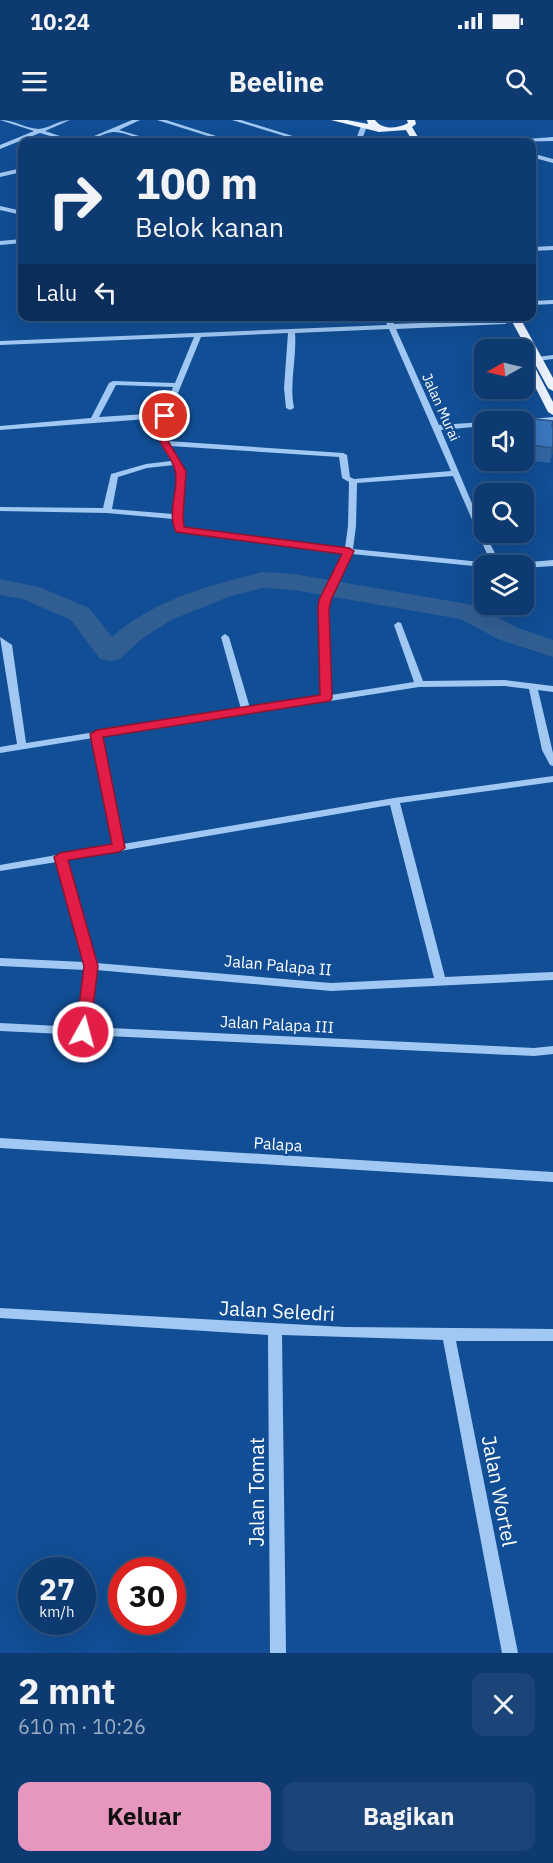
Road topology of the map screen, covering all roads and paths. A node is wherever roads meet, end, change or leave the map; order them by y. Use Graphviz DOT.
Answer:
graph roads {
  1 [pos="3,120"];
  2 [pos="67,120"];
  3 [pos="137,120"];
  4 [pos="160,120"];
  5 [pos="235,120"];
  6 [pos="335,120"];
  7 [pos="412,122"];
  8 [pos="368,123"];
  9 [pos="114,130"];
  10 [pos="394,130"];
  11 [pos="39,131"];
  12 [pos="21,138"];
  13 [pos="62,138"];
  14 [pos="93,138"];
  15 [pos="141,138"];
  16 [pos="219,138"];
  17 [pos="293,138"];
  18 [pos="360,138"];
  19 [pos="402,138"];
  20 [pos="416,138"];
  21 [pos="18,139"];
  22 [pos="550,139"];
  23 [pos="1,146"];
  24 [pos="550,147"];
  25 [pos="536,156"];
  26 [pos="553,161"];
  27 [pos="18,172"];
  28 [pos="0,175"];
  29 [pos="0,208"];
  30 [pos="18,212"];
  31 [pos="18,237"];
  32 [pos="18,242"];
  33 [pos="0,243"];
  34 [pos="8,243"];
  35 [pos="553,248"];
  36 [pos="536,249"];
  37 [pos="553,302"];
  38 [pos="536,303"];
  39 [pos="388,321"];
  40 [pos="468,321"];
  41 [pos="508,321"];
  42 [pos="509,321"];
  43 [pos="390,327"];
  44 [pos="291,330"];
  45 [pos="199,334"];
  46 [pos="516,339"];
  47 [pos="0,344"];
  48 [pos="553,357"];
  49 [pos="537,358"];
  50 [pos="547,377"];
  51 [pos="535,378"];
  52 [pos="178,385"];
  53 [pos="553,388"];
  54 [pos="290,408"];
  55 [pos="553,412"];
  56 [pos="165,416"];
  57 [pos="553,419"];
  58 [pos="94,420"];
  59 [pos="534,421"];
  60 [pos="474,425"];
  61 [pos="0,428"];
  62 [pos="436,428"];
  63 [pos="164,443"];
  64 [pos="174,463"];
  65 [pos="456,473"];
  66 [pos="353,481"];
  67 [pos="0,509"];
  68 [pos="107,511"];
  69 [pos="177,517"];
  70 [pos="349,551"];
  71 [pos="493,555"];
  72 [pos="474,563"];
  73 [pos="553,563"];
  74 [pos="534,565"];
  75 [pos="398,625"];
  76 [pos="225,637"];
  77 [pos="0,640"];
  78 [pos="419,684"];
  79 [pos="533,687"];
  80 [pos="553,689"];
  81 [pos="326,698"];
  82 [pos="246,711"];
  83 [pos="97,734"];
  84 [pos="22,747"];
  85 [pos="0,750"];
  86 [pos="553,764"];
  87 [pos="553,779"];
  88 [pos="394,801"];
  89 [pos="119,848"];
  90 [pos="60,857"];
  91 [pos="0,868"];
  92 [pos="0,962"];
  93 [pos="91,966"];
  94 [pos="553,976"];
  95 [pos="441,982"];
  96 [pos="0,1027"];
  97 [pos="83,1032"];
  98 [pos="553,1050"];
  99 [pos="0,1143"];
  100 [pos="553,1177"];
  101 [pos="0,1313"];
  102 [pos="275,1331"];
  103 [pos="553,1335"];
  104 [pos="449,1337"];
  105 [pos="278,1653"];
  106 [pos="510,1653"];
  1 -- 11 [label="street"];
  2 -- 11 [label="street"];
  3 -- 9 [label="street"];
  4 -- 16 [label="street"];
  5 -- 17 [label="street"];
  6 -- 8 [label="main road"];
  7 -- 10 [label="main road"];
  7 -- 20 [label="main road"];
  8 -- 10 [label="main road"];
  8 -- 18 [label="street"];
  9 -- 14 [label="street"];
  9 -- 15 [label="street"];
  10 -- 19 [label="main road"];
  11 -- 12 [label="street"];
  11 -- 13 [label="street"];
  21 -- 23 [label="street"];
  22 -- 24 [label="street"];
  25 -- 26 [label="street"];
  27 -- 28 [label="street"];
  29 -- 30 [label="street"];
  31 -- 34 [label="street"];
  32 -- 34 [label="street"];
  33 -- 34 [label="street"];
  35 -- 36 [label="street"];
  37 -- 38 [label="street"];
  39 -- 43 [label="street, Jalan Murai"];
  40 -- 43 [label="street"];
  41 -- 46 [label="main road"];
  42 -- 49 [label="main road"];
  43 -- 44 [label="street"];
  43 -- 62 [label="street, Jalan Murai"];
  44 -- 45 [label="street"];
  44 -- 54 [label="street"];
  45 -- 47 [label="street"];
  45 -- 52 [label="street"];
  48 -- 49 [label="street"];
  49 -- 50 [label="main road"];
  50 -- 51 [label="main road"];
  50 -- 53 [label="main road"];
  51 -- 55 [label="main road"];
  52 -- 56 [label="street"];
  52 -- 58 [label="street"];
  56 -- 58 [label="street"];
  56 -- 63 [label="street"];
  57 -- 59 [label="street"];
  58 -- 61 [label="street"];
  60 -- 62 [label="street"];
  62 -- 65 [label="street, Jalan Murai"];
  63 -- 64 [label="street"];
  63 -- 66 [label="street"];
  64 -- 68 [label="street"];
  64 -- 69 [label="street"];
  65 -- 66 [label="street"];
  65 -- 71 [label="street, Jalan Murai"];
  66 -- 70 [label="street"];
  67 -- 68 [label="street"];
  68 -- 69 [label="street"];
  69 -- 70 [label="street"];
  70 -- 72 [label="street"];
  70 -- 81 [label="street"];
  73 -- 74 [label="street"];
  75 -- 78 [label="street"];
  76 -- 82 [label="street"];
  77 -- 84 [label="street"];
  78 -- 79 [label="street"];
  78 -- 81 [label="street"];
  79 -- 80 [label="street"];
  79 -- 86 [label="street"];
  81 -- 82 [label="street"];
  82 -- 83 [label="street"];
  83 -- 84 [label="street"];
  83 -- 89 [label="street"];
  84 -- 85 [label="street"];
  87 -- 88 [label="street"];
  88 -- 89 [label="street"];
  88 -- 95 [label="street"];
  89 -- 90 [label="street"];
  90 -- 91 [label="street"];
  90 -- 93 [label="street"];
  92 -- 93 [label="street, Jalan Palapa II"];
  93 -- 95 [label="street, Jalan Palapa II"];
  93 -- 97 [label="street"];
  94 -- 95 [label="street, Jalan Palapa II"];
  96 -- 97 [label="street, Jalan Palapa III"];
  97 -- 98 [label="street, Jalan Palapa III"];
  99 -- 100 [label="street, Palapa"];
  101 -- 102 [label="street, Jalan Seledri"];
  102 -- 104 [label="street, Jalan Seledri"];
  102 -- 105 [label="street, Jalan Tomat"];
  103 -- 104 [label="street, Jalan Seledri"];
  104 -- 106 [label="street, Jalan Wortel"];
}
